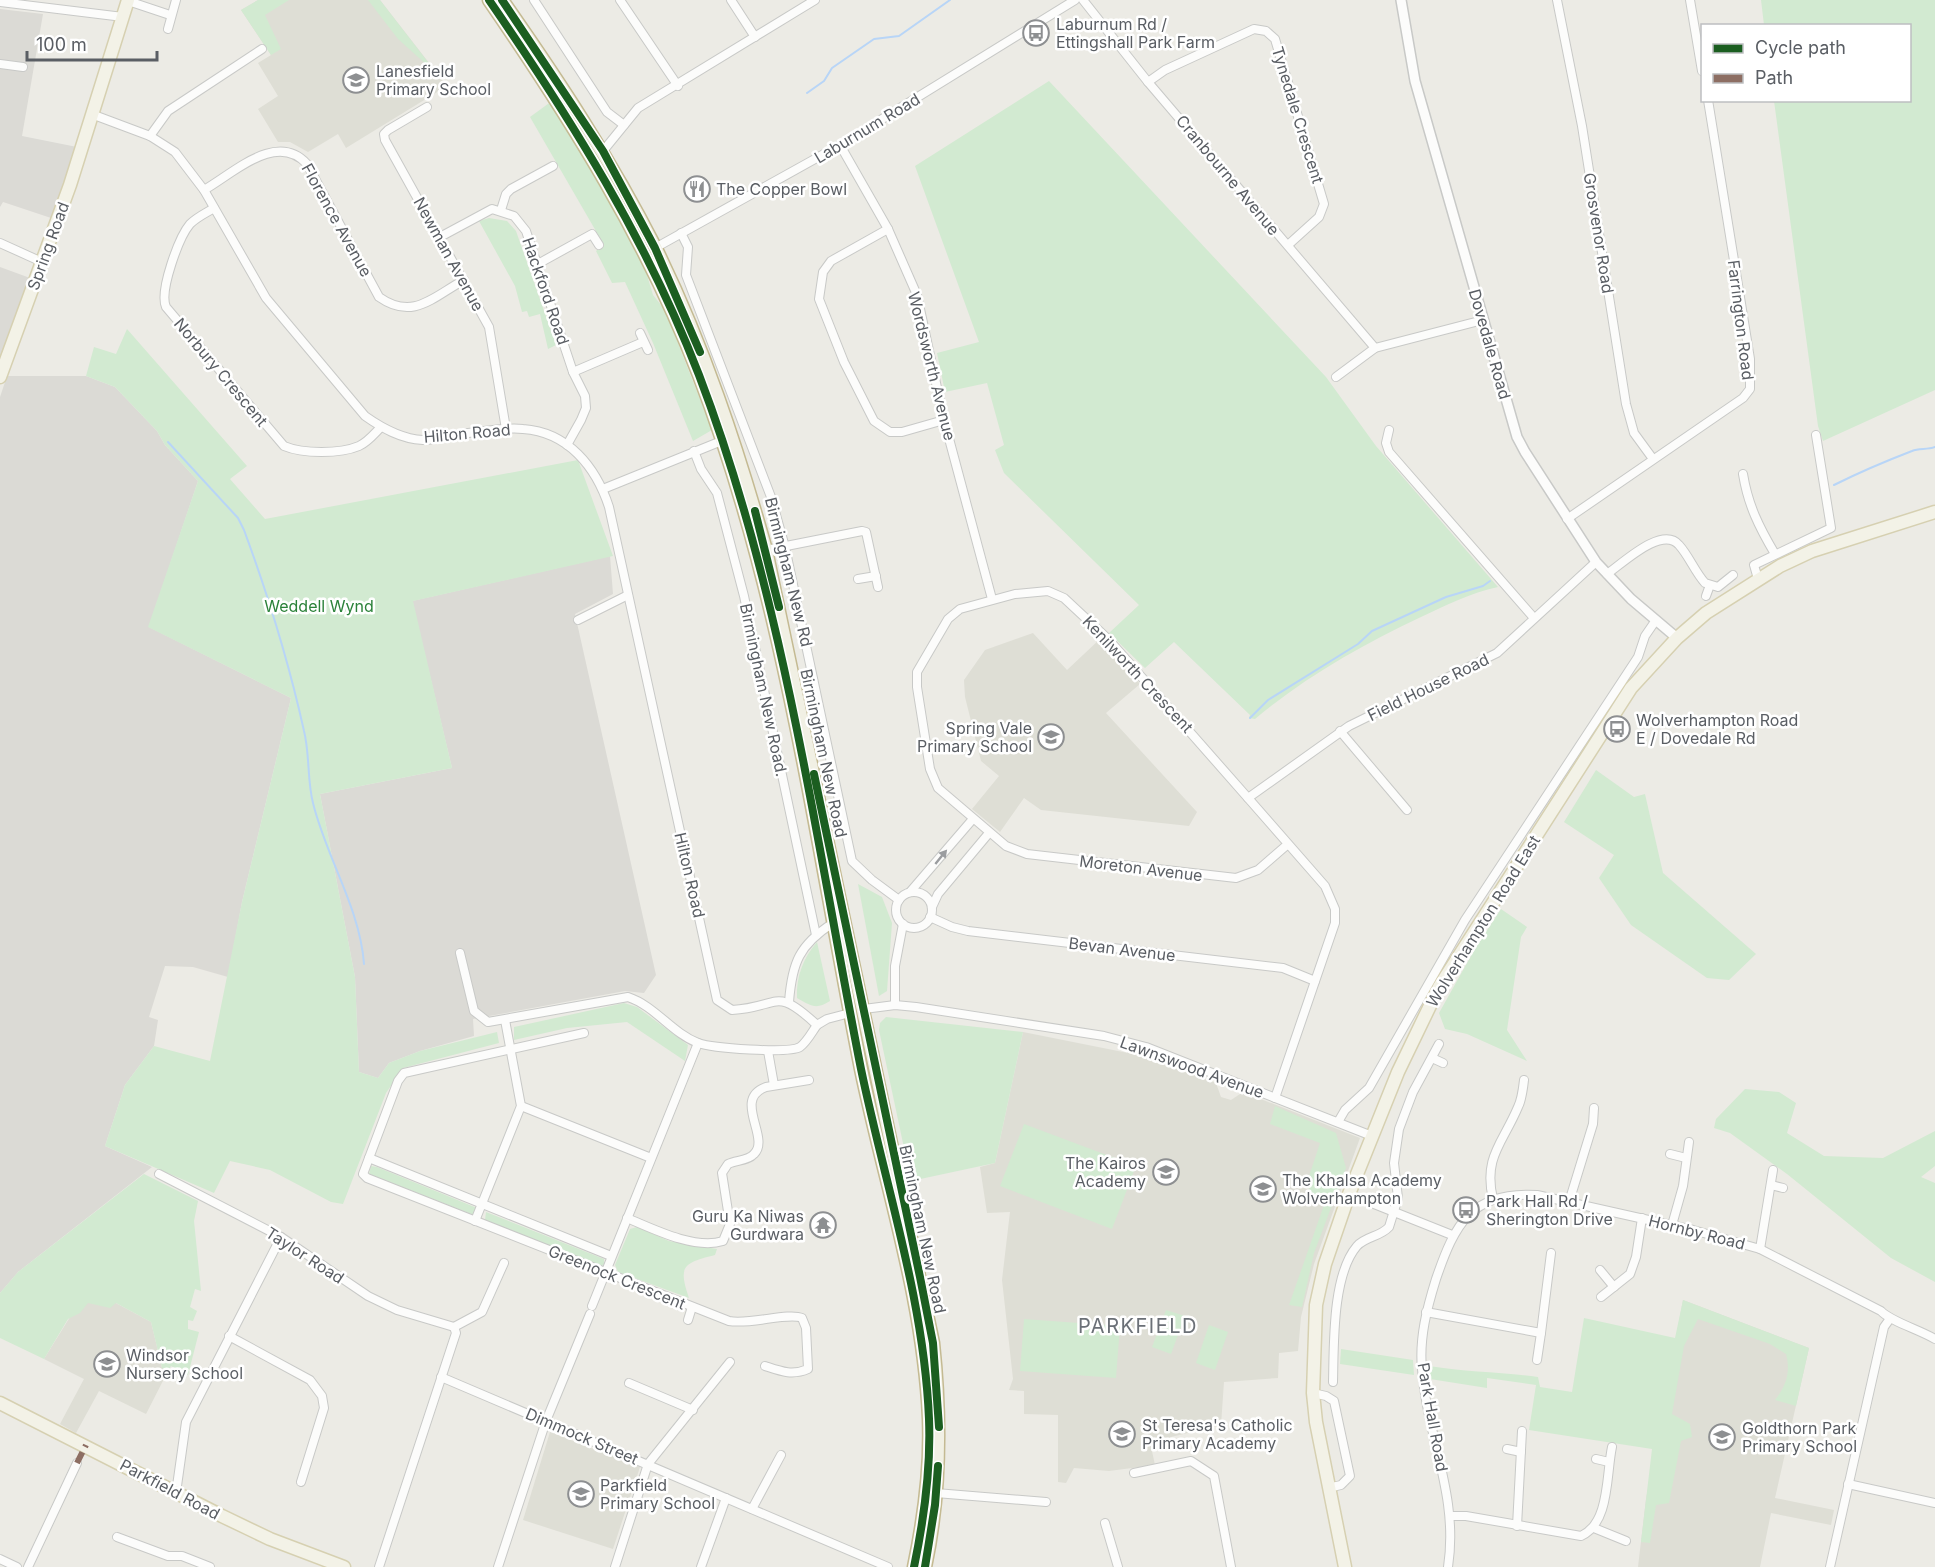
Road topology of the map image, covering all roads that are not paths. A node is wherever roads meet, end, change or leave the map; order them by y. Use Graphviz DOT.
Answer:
graph roads {
  1 [pos="128,0"];
  2 [pos="176,0"];
  3 [pos="489,0"];
  4 [pos="502,0"];
  5 [pos="534,0"];
  6 [pos="620,0"];
  7 [pos="731,0"];
  8 [pos="816,0"];
  9 [pos="1076,0"];
  10 [pos="1083,0"];
  11 [pos="1401,0"];
  12 [pos="1557,0"];
  13 [pos="1690,0"];
  14 [pos="11,1"];
  15 [pos="0,2"];
  16 [pos="170,15"];
  17 [pos="123,17"];
  18 [pos="168,29"];
  19 [pos="755,37"];
  20 [pos="262,49"];
  21 [pos="0,64"];
  22 [pos="1701,65"];
  23 [pos="23,66"];
  24 [pos="1148,82"];
  25 [pos="678,86"];
  26 [pos="1708,102"];
  27 [pos="427,108"];
  28 [pos="94,115"];
  29 [pos="624,125"];
  30 [pos="150,136"];
  31 [pos="840,145"];
  32 [pos="597,154"];
  33 [pos="553,166"];
  34 [pos="204,190"];
  35 [pos="214,208"];
  36 [pos="501,210"];
  37 [pos="888,229"];
  38 [pos="681,233"];
  39 [pos="440,237"];
  40 [pos="0,243"];
  41 [pos="599,245"];
  42 [pos="1287,245"];
  43 [pos="650,251"];
  44 [pos="42,262"];
  45 [pos="536,265"];
  46 [pos="464,280"];
  47 [pos="1483,320"];
  48 [pos="640,333"];
  49 [pos="643,342"];
  50 [pos="1376,348"];
  51 [pos="648,350"];
  52 [pos="573,372"];
  53 [pos="0,376"];
  54 [pos="1336,377"];
  55 [pos="944,420"];
  56 [pos="381,427"];
  57 [pos="506,429"];
  58 [pos="1389,430"];
  59 [pos="1816,435"];
  60 [pos="727,439"];
  61 [pos="567,445"];
  62 [pos="694,451"];
  63 [pos="1653,459"];
  64 [pos="1743,474"];
  65 [pos="603,489"];
  66 [pos="1935,512"];
  67 [pos="1567,519"];
  68 [pos="785,548"];
  69 [pos="766,550"];
  70 [pos="1775,554"];
  71 [pos="1596,562"];
  72 [pos="1607,574"];
  73 [pos="1733,575"];
  74 [pos="876,576"];
  75 [pos="858,579"];
  76 [pos="1758,579"];
  77 [pos="1710,585"];
  78 [pos="878,587"];
  79 [pos="627,595"];
  80 [pos="1706,596"];
  81 [pos="992,599"];
  82 [pos="1534,618"];
  83 [pos="578,620"];
  84 [pos="1656,620"];
  85 [pos="1677,638"];
  86 [pos="1340,731"];
  87 [pos="1248,798"];
  88 [pos="1407,810"];
  89 [pos="972,820"];
  90 [pos="989,833"];
  91 [pos="1288,844"];
  92 [pos="909,893"];
  93 [pos="899,900"];
  94 [pos="932,908"];
  95 [pos="930,917"];
  96 [pos="833,923"];
  97 [pos="903,924"];
  98 [pos="816,935"];
  99 [pos="460,953"];
  100 [pos="1315,981"];
  101 [pos="789,1002"];
  102 [pos="895,1005"];
  103 [pos="864,1009"];
  104 [pos="850,1013"];
  105 [pos="505,1020"];
  106 [pos="817,1025"];
  107 [pos="584,1034"];
  108 [pos="698,1043"];
  109 [pos="1439,1044"];
  110 [pos="510,1048"];
  111 [pos="768,1051"];
  112 [pos="1432,1058"];
  113 [pos="1443,1063"];
  114 [pos="809,1080"];
  115 [pos="1524,1080"];
  116 [pos="774,1085"];
  117 [pos="1275,1098"];
  118 [pos="521,1106"];
  119 [pos="1594,1108"];
  120 [pos="1338,1122"];
  121 [pos="1372,1136"];
  122 [pos="1689,1142"];
  123 [pos="1670,1155"];
  124 [pos="369,1158"];
  125 [pos="651,1158"];
  126 [pos="1686,1158"];
  127 [pos="1773,1170"];
  128 [pos="159,1174"];
  129 [pos="1771,1185"];
  130 [pos="1783,1188"];
  131 [pos="1348,1194"];
  132 [pos="1493,1199"];
  133 [pos="1569,1202"];
  134 [pos="482,1204"];
  135 [pos="1394,1212"];
  136 [pos="627,1218"];
  137 [pos="1642,1218"];
  138 [pos="475,1221"];
  139 [pos="1672,1225"];
  140 [pos="1452,1235"];
  141 [pos="281,1237"];
  142 [pos="1760,1248"];
  143 [pos="1551,1253"];
  144 [pos="611,1256"];
  145 [pos="504,1263"];
  146 [pos="1600,1270"];
  147 [pos="605,1272"];
  148 [pos="1614,1287"];
  149 [pos="1601,1297"];
  150 [pos="692,1307"];
  151 [pos="1426,1312"];
  152 [pos="688,1320"];
  153 [pos="1889,1320"];
  154 [pos="454,1327"];
  155 [pos="1541,1334"];
  156 [pos="229,1336"];
  157 [pos="1935,1338"];
  158 [pos="1537,1360"];
  159 [pos="730,1362"];
  160 [pos="765,1366"];
  161 [pos="441,1377"];
  162 [pos="1333,1382"];
  163 [pos="628,1383"];
  164 [pos="1313,1393"];
  165 [pos="0,1403"];
  166 [pos="693,1410"];
  167 [pos="546,1421"];
  168 [pos="1522,1431"];
  169 [pos="1612,1447"];
  170 [pos="1507,1449"];
  171 [pos="1521,1452"];
  172 [pos="781,1455"];
  173 [pos="1596,1459"];
  174 [pos="1609,1462"];
  175 [pos="77,1463"];
  176 [pos="648,1464"];
  177 [pos="1134,1473"];
  178 [pos="301,1482"];
  179 [pos="1848,1484"];
  180 [pos="1328,1488"];
  181 [pos="176,1492"];
  182 [pos="936,1493"];
  183 [pos="726,1498"];
  184 [pos="1046,1502"];
  185 [pos="1935,1503"];
  186 [pos="752,1509"];
  187 [pos="1451,1516"];
  188 [pos="1105,1523"];
  189 [pos="1516,1526"];
  190 [pos="1594,1528"];
  191 [pos="117,1537"];
  192 [pos="1626,1541"];
  193 [pos="182,1556"];
  194 [pos="0,1559"];
  195 [pos="17,1567"];
  196 [pos="28,1567"];
  197 [pos="184,1567"];
  198 [pos="210,1567"];
  199 [pos="344,1567"];
  200 [pos="379,1567"];
  201 [pos="498,1567"];
  202 [pos="615,1567"];
  203 [pos="701,1567"];
  204 [pos="888,1567"];
  205 [pos="914,1567"];
  206 [pos="925,1567"];
  207 [pos="1118,1567"];
  208 [pos="1231,1567"];
  209 [pos="1345,1567"];
  210 [pos="1448,1567"];
  211 [pos="1830,1567"];
  1 -- 16 [label="street"];
  1 -- 17 [label="main road, Spring Road"];
  2 -- 16 [label="street"];
  3 -- 32 [label="highway, Birmingham New Road"];
  4 -- 32 [label="highway, Birmingham New Road"];
  5 -- 29 [label="street"];
  6 -- 25 [label="street"];
  7 -- 19 [label="street"];
  8 -- 19 [label="street"];
  9 -- 31 [label="street, Laburnum Road"];
  10 -- 24 [label="street, Cranbourne Avenue"];
  11 -- 47 [label="street, Dovedale Road"];
  12 -- 63 [label="street, Grosvenor Road"];
  13 -- 22 [label="street"];
  14 -- 15 [label="street"];
  14 -- 17 [label="street"];
  16 -- 18 [label="street"];
  17 -- 28 [label="main road, Spring Road"];
  19 -- 25 [label="street"];
  20 -- 30 [label="street"];
  21 -- 23 [label="street"];
  24 -- 42 [label="street, Cranbourne Avenue"];
  24 -- 42 [label="street, Tynedale Crescent"];
  25 -- 29 [label="street"];
  26 -- 63 [label="street, Farrington Road"];
  27 -- 39 [label="street, Newman Avenue"];
  28 -- 30 [label="street, Hilton Road"];
  28 -- 44 [label="main road, Spring Road"];
  29 -- 32 [label="street"];
  30 -- 34 [label="street, Hilton Road"];
  31 -- 37 [label="street, Wordsworth Avenue"];
  31 -- 38 [label="street, Laburnum Road"];
  32 -- 43 [label="highway, Birmingham New Road"];
  33 -- 36 [label="street"];
  34 -- 35 [label="street, Hilton Road"];
  34 -- 46 [label="street, Florence Avenue"];
  35 -- 56 [label="street, Hilton Road"];
  35 -- 56 [label="street, Norbury Crescent"];
  36 -- 39 [label="street"];
  36 -- 45 [label="street, Hackford Road"];
  37 -- 55 [label="street, Wordsworth Avenue"];
  37 -- 55 [label="street"];
  38 -- 43 [label="street, Laburnum Road"];
  38 -- 68 [label="street, Birmingham New Rd"];
  39 -- 46 [label="street, Newman Avenue"];
  40 -- 44 [label="street"];
  41 -- 45 [label="street"];
  42 -- 50 [label="street, Cranbourne Avenue"];
  43 -- 60 [label="highway, Birmingham New Road"];
  44 -- 53 [label="main road, Spring Road"];
  45 -- 52 [label="street, Hackford Road"];
  46 -- 57 [label="street, Newman Avenue"];
  47 -- 50 [label="street"];
  47 -- 67 [label="street, Dovedale Road"];
  48 -- 49 [label="street"];
  49 -- 51 [label="street"];
  49 -- 52 [label="street"];
  50 -- 54 [label="street"];
  52 -- 61 [label="street, Hackford Road"];
  55 -- 81 [label="street, Wordsworth Avenue"];
  56 -- 57 [label="street, Hilton Road"];
  57 -- 61 [label="street, Hilton Road"];
  58 -- 82 [label="street"];
  59 -- 70 [label="street"];
  60 -- 62 [label="street"];
  60 -- 69 [label="highway, Birmingham New Road"];
  60 -- 96 [label="highway, Birmingham New Road"];
  61 -- 65 [label="street, Hilton Road"];
  62 -- 65 [label="street"];
  62 -- 98 [label="street, Birmingham New Road."];
  63 -- 67 [label="street, Farrington Road"];
  64 -- 70 [label="street"];
  65 -- 79 [label="street, Hilton Road"];
  66 -- 76 [label="main road, Wolverhampton Road East"];
  67 -- 71 [label="street, Dovedale Road"];
  68 -- 69 [label="street"];
  68 -- 74 [label="street"];
  68 -- 93 [label="street, Birmingham New Rd"];
  69 -- 103 [label="highway, Birmingham New Road"];
  70 -- 76 [label="street"];
  71 -- 72 [label="street, Dovedale Road"];
  71 -- 82 [label="street, Field House Road"];
  72 -- 77 [label="street"];
  72 -- 84 [label="street, Dovedale Road"];
  73 -- 77 [label="street"];
  74 -- 75 [label="street"];
  74 -- 78 [label="street"];
  76 -- 85 [label="main road, Wolverhampton Road East"];
  77 -- 80 [label="street"];
  79 -- 83 [label="street"];
  79 -- 101 [label="street, Hilton Road"];
  81 -- 87 [label="street, Kenilworth Crescent"];
  81 -- 89 [label="street, Kenilworth Crescent"];
  82 -- 86 [label="street, Field House Road"];
  84 -- 85 [label="street, Dovedale Road"];
  84 -- 120 [label="street, Wolverhampton Road East"];
  85 -- 121 [label="main road, Wolverhampton Road East"];
  86 -- 87 [label="street, Field House Road"];
  86 -- 88 [label="street"];
  87 -- 91 [label="street, Kenilworth Crescent"];
  89 -- 90 [label="street, Kenilworth Crescent"];
  92 -- 89 [label="street, one-way"];
  90 -- 91 [label="street, Moreton Avenue"];
  90 -- 94 [label="street"];
  91 -- 100 [label="street, Kenilworth Crescent"];
  92 -- 93 [label="street"];
  92 -- 94 [label="street"];
  93 -- 97 [label="street"];
  94 -- 95 [label="street"];
  95 -- 97 [label="street"];
  95 -- 100 [label="street, Bevan Avenue"];
  96 -- 98 [label="street"];
  96 -- 104 [label="highway, Birmingham New Road"];
  97 -- 102 [label="street"];
  98 -- 101 [label="street"];
  99 -- 105 [label="street"];
  100 -- 117 [label="street, Kenilworth Crescent"];
  101 -- 106 [label="street"];
  102 -- 103 [label="street, Lawnswood Avenue"];
  102 -- 117 [label="street, Lawnswood Avenue"];
  103 -- 104 [label="highway"];
  103 -- 182 [label="highway, Birmingham New Road"];
  104 -- 106 [label="street"];
  104 -- 205 [label="highway, Birmingham New Road"];
  105 -- 108 [label="street"];
  105 -- 110 [label="street"];
  106 -- 111 [label="street"];
  107 -- 110 [label="street"];
  108 -- 111 [label="street"];
  108 -- 125 [label="street"];
  109 -- 112 [label="street"];
  110 -- 118 [label="street"];
  110 -- 124 [label="street"];
  111 -- 116 [label="street"];
  112 -- 113 [label="street"];
  112 -- 135 [label="street"];
  114 -- 116 [label="street"];
  115 -- 132 [label="street"];
  116 -- 136 [label="street"];
  117 -- 120 [label="street, Lawnswood Avenue"];
  118 -- 125 [label="street"];
  118 -- 134 [label="street"];
  119 -- 133 [label="street"];
  120 -- 121 [label="street, Lawnswood Avenue"];
  121 -- 131 [label="main road, Wolverhampton Road East"];
  122 -- 126 [label="street"];
  123 -- 126 [label="street"];
  124 -- 134 [label="street, Greenock Crescent"];
  124 -- 138 [label="street, Greenock Crescent"];
  125 -- 136 [label="street"];
  126 -- 139 [label="street"];
  127 -- 129 [label="street"];
  128 -- 141 [label="street, Taylor Road"];
  129 -- 130 [label="street"];
  129 -- 142 [label="street"];
  131 -- 135 [label="street"];
  131 -- 164 [label="main road, Wolverhampton Road East"];
  132 -- 133 [label="street, Hornby Road"];
  132 -- 140 [label="street, Hornby Road"];
  133 -- 137 [label="street, Hornby Road"];
  134 -- 138 [label="street"];
  134 -- 144 [label="street, Greenock Crescent"];
  135 -- 140 [label="street"];
  135 -- 162 [label="street"];
  136 -- 144 [label="street"];
  137 -- 139 [label="street, Hornby Road"];
  137 -- 148 [label="street"];
  138 -- 147 [label="street, Greenock Crescent"];
  139 -- 142 [label="street, Hornby Road"];
  140 -- 151 [label="street, Park Hall Road"];
  141 -- 154 [label="street, Taylor Road"];
  141 -- 156 [label="street"];
  142 -- 153 [label="street, Hornby Road"];
  143 -- 155 [label="street"];
  144 -- 147 [label="street"];
  145 -- 154 [label="street"];
  146 -- 148 [label="street"];
  147 -- 150 [label="street, Greenock Crescent"];
  147 -- 167 [label="street"];
  148 -- 149 [label="street"];
  150 -- 152 [label="street"];
  150 -- 160 [label="street, Greenock Crescent"];
  151 -- 155 [label="street"];
  151 -- 187 [label="street, Park Hall Road"];
  153 -- 157 [label="street, Hornby Road"];
  153 -- 179 [label="street"];
  154 -- 161 [label="street"];
  155 -- 158 [label="street"];
  156 -- 178 [label="street"];
  156 -- 181 [label="street"];
  159 -- 166 [label="street"];
  161 -- 167 [label="street, Dimmock Street"];
  161 -- 200 [label="street"];
  163 -- 166 [label="street"];
  164 -- 180 [label="main road, Wolverhampton Road East"];
  164 -- 180 [label="street"];
  165 -- 181 [label="main road, Parkfield Road"];
  166 -- 176 [label="street"];
  167 -- 176 [label="street, Dimmock Street"];
  167 -- 201 [label="street"];
  168 -- 171 [label="street"];
  169 -- 174 [label="street"];
  170 -- 171 [label="street"];
  171 -- 189 [label="street"];
  172 -- 186 [label="street"];
  173 -- 174 [label="street"];
  174 -- 190 [label="street"];
  175 -- 196 [label="street"];
  176 -- 183 [label="street, Dimmock Street"];
  176 -- 202 [label="street"];
  177 -- 208 [label="street"];
  179 -- 185 [label="street"];
  179 -- 211 [label="street"];
  180 -- 209 [label="main road, Wolverhampton Road East"];
  181 -- 199 [label="main road, Parkfield Road"];
  182 -- 184 [label="street"];
  182 -- 206 [label="highway, Birmingham New Road"];
  183 -- 186 [label="street, Dimmock Street"];
  183 -- 203 [label="street"];
  186 -- 204 [label="street, Dimmock Street"];
  187 -- 189 [label="street"];
  187 -- 210 [label="street, Park Hall Road"];
  188 -- 207 [label="street"];
  189 -- 190 [label="street"];
  190 -- 192 [label="street"];
  191 -- 193 [label="street"];
  193 -- 197 [label="street"];
  193 -- 198 [label="street"];
  194 -- 195 [label="street"];
}
